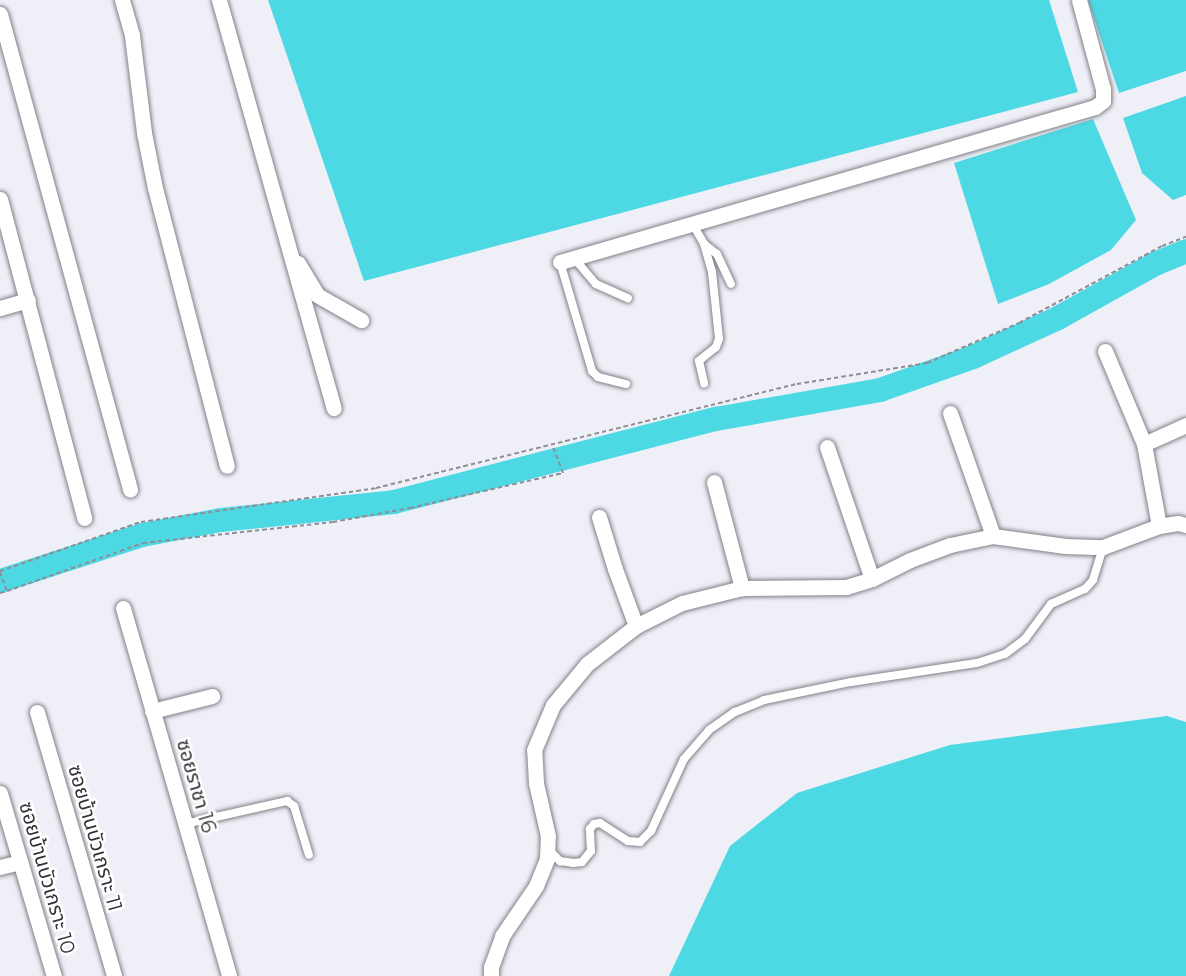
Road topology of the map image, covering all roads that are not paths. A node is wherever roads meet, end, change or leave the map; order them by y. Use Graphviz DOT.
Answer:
graph roads {
  1 [pos="122,0"];
  2 [pos="219,0"];
  3 [pos="1079,0"];
  4 [pos="0,14"];
  5 [pos="0,199"];
  6 [pos="692,223"];
  7 [pos="704,244"];
  8 [pos="289,248"];
  9 [pos="567,260"];
  10 [pos="731,284"];
  11 [pos="628,298"];
  12 [pos="28,300"];
  13 [pos="0,308"];
  14 [pos="361,320"];
  15 [pos="1105,351"];
  16 [pos="704,383"];
  17 [pos="626,384"];
  18 [pos="334,408"];
  19 [pos="950,413"];
  20 [pos="1186,425"];
  21 [pos="1144,444"];
  22 [pos="827,447"];
  23 [pos="227,466"];
  24 [pos="714,482"];
  25 [pos="130,490"];
  26 [pos="599,517"];
  27 [pos="84,518"];
  28 [pos="1186,525"];
  29 [pos="1159,526"];
  30 [pos="993,536"];
  31 [pos="1103,547"];
  32 [pos="872,579"];
  33 [pos="742,588"];
  34 [pos="123,608"];
  35 [pos="636,626"];
  36 [pos="212,696"];
  37 [pos="152,711"];
  38 [pos="37,712"];
  39 [pos="0,793"];
  40 [pos="185,824"];
  41 [pos="549,850"];
  42 [pos="309,855"];
  43 [pos="20,862"];
  44 [pos="0,867"];
  45 [pos="54,976"];
  46 [pos="114,976"];
  47 [pos="229,976"];
  48 [pos="491,976"];
  1 -- 23 [label="street"];
  2 -- 8 [label="street"];
  3 -- 6 [label="street"];
  4 -- 25 [label="street"];
  5 -- 12 [label="street"];
  6 -- 7 [label="lane"];
  6 -- 9 [label="street"];
  7 -- 10 [label="lane"];
  7 -- 16 [label="lane"];
  8 -- 14 [label="street"];
  8 -- 18 [label="street"];
  9 -- 11 [label="lane"];
  9 -- 17 [label="lane"];
  12 -- 13 [label="street"];
  12 -- 27 [label="street"];
  15 -- 21 [label="street"];
  19 -- 30 [label="street"];
  20 -- 21 [label="street"];
  21 -- 29 [label="street"];
  22 -- 32 [label="street"];
  24 -- 33 [label="street"];
  26 -- 35 [label="street"];
  28 -- 29 [label="street"];
  29 -- 31 [label="street"];
  30 -- 31 [label="street"];
  30 -- 32 [label="street"];
  31 -- 41 [label="lane"];
  32 -- 33 [label="street"];
  33 -- 35 [label="street"];
  34 -- 37 [label="street, ซอยราชา 16"];
  35 -- 41 [label="street"];
  36 -- 37 [label="street"];
  37 -- 40 [label="street, ซอยราชา 16"];
  38 -- 46 [label="street, ซอยบ้านบัวเกราะ 11"];
  39 -- 43 [label="street, ซอยบ้านบัวเกราะ 10"];
  40 -- 42 [label="lane"];
  40 -- 47 [label="street, ซอยราชา 16"];
  41 -- 48 [label="street"];
  43 -- 44 [label="street"];
  43 -- 45 [label="street, ซอยบ้านบัวเกราะ 10"];
}
